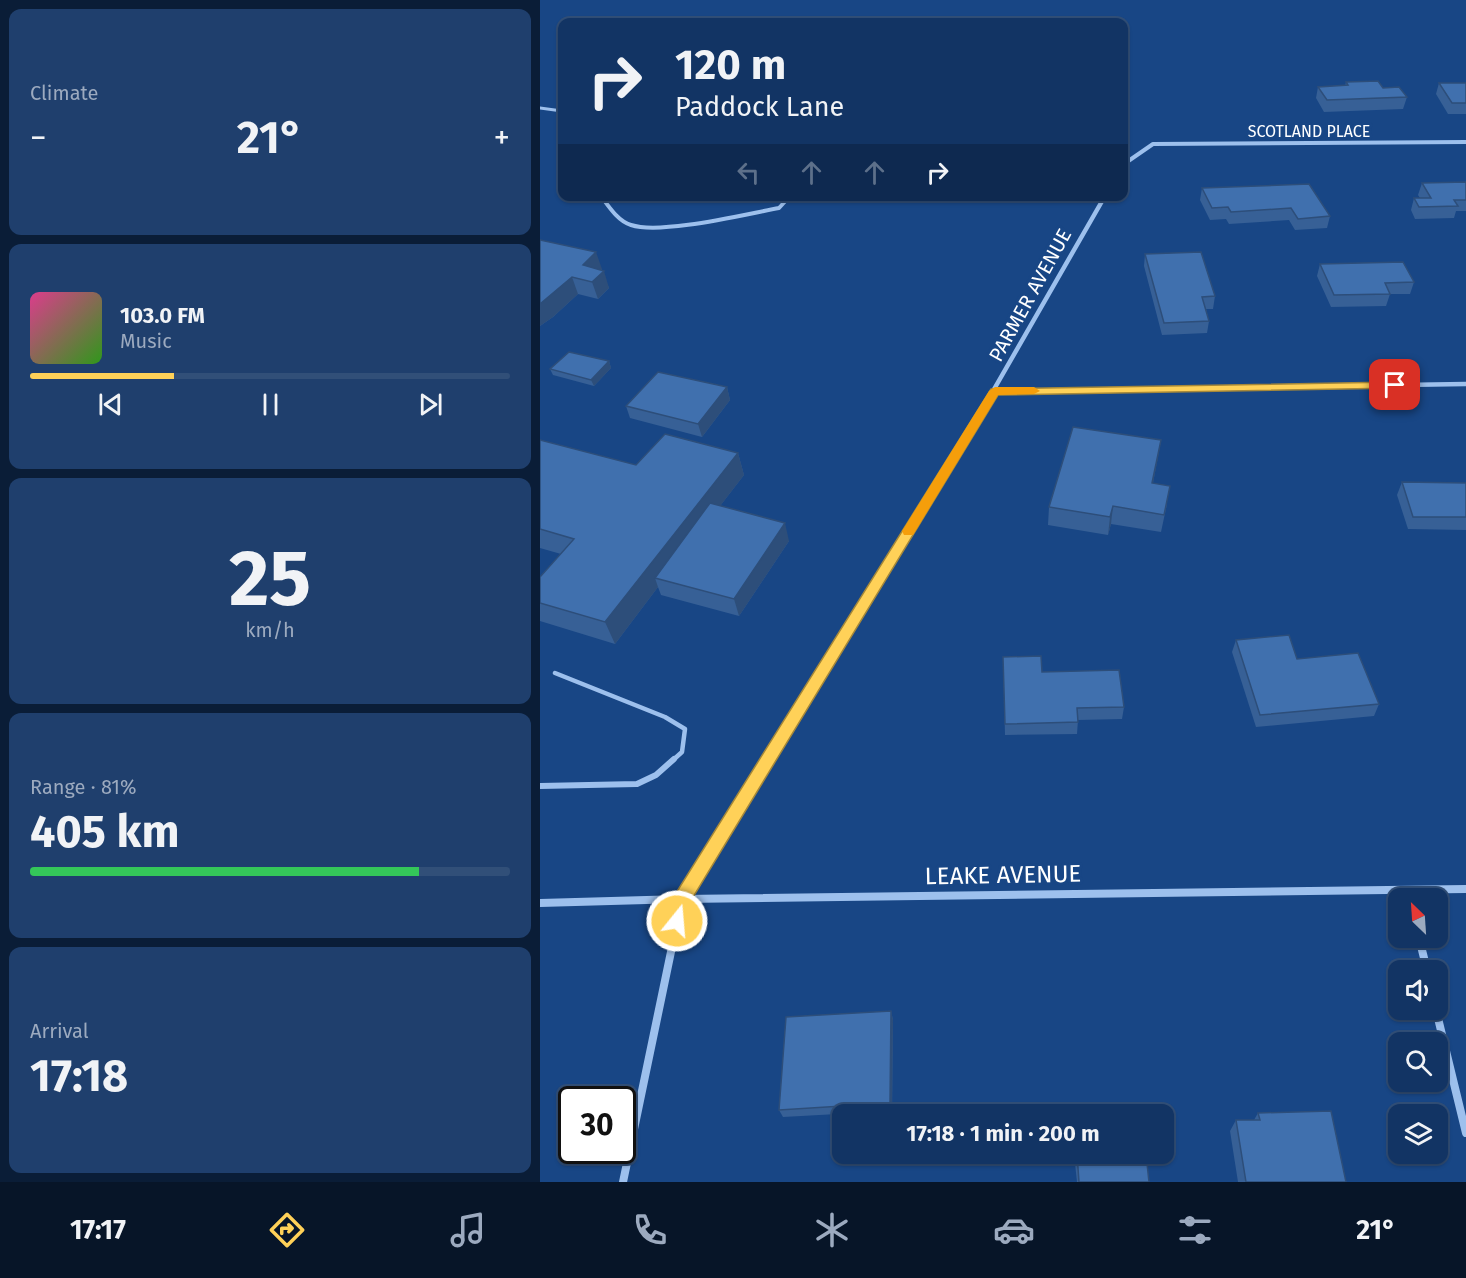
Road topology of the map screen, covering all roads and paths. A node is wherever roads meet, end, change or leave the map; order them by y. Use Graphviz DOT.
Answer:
graph roads {
  1 [pos="540,108"];
  2 [pos="558,110"];
  3 [pos="1466,142"];
  4 [pos="1128,161"];
  5 [pos="605,201"];
  6 [pos="785,201"];
  7 [pos="1102,201"];
  8 [pos="1466,384"];
  9 [pos="995,391"];
  10 [pos="555,673"];
  11 [pos="540,786"];
  12 [pos="1466,889"];
  13 [pos="1448,891"];
  14 [pos="1388,894"];
  15 [pos="682,899"];
  16 [pos="540,903"];
  17 [pos="1438,1020"];
  18 [pos="1466,1133"];
  19 [pos="623,1182"];
  1 -- 2 [label="lane"];
  3 -- 4 [label="street, SCOTLAND PLACE"];
  5 -- 6 [label="lane"];
  7 -- 9 [label="street, PARMER AVENUE"];
  8 -- 9 [label="street"];
  9 -- 15 [label="street, PARMER AVENUE"];
  10 -- 11 [label="lane"];
  12 -- 13 [label="street, LEAKE AVENUE"];
  14 -- 15 [label="street, LEAKE AVENUE"];
  15 -- 16 [label="street, LEAKE AVENUE"];
  15 -- 19 [label="street, PARMER AVENUE"];
  17 -- 18 [label="street"];
}
